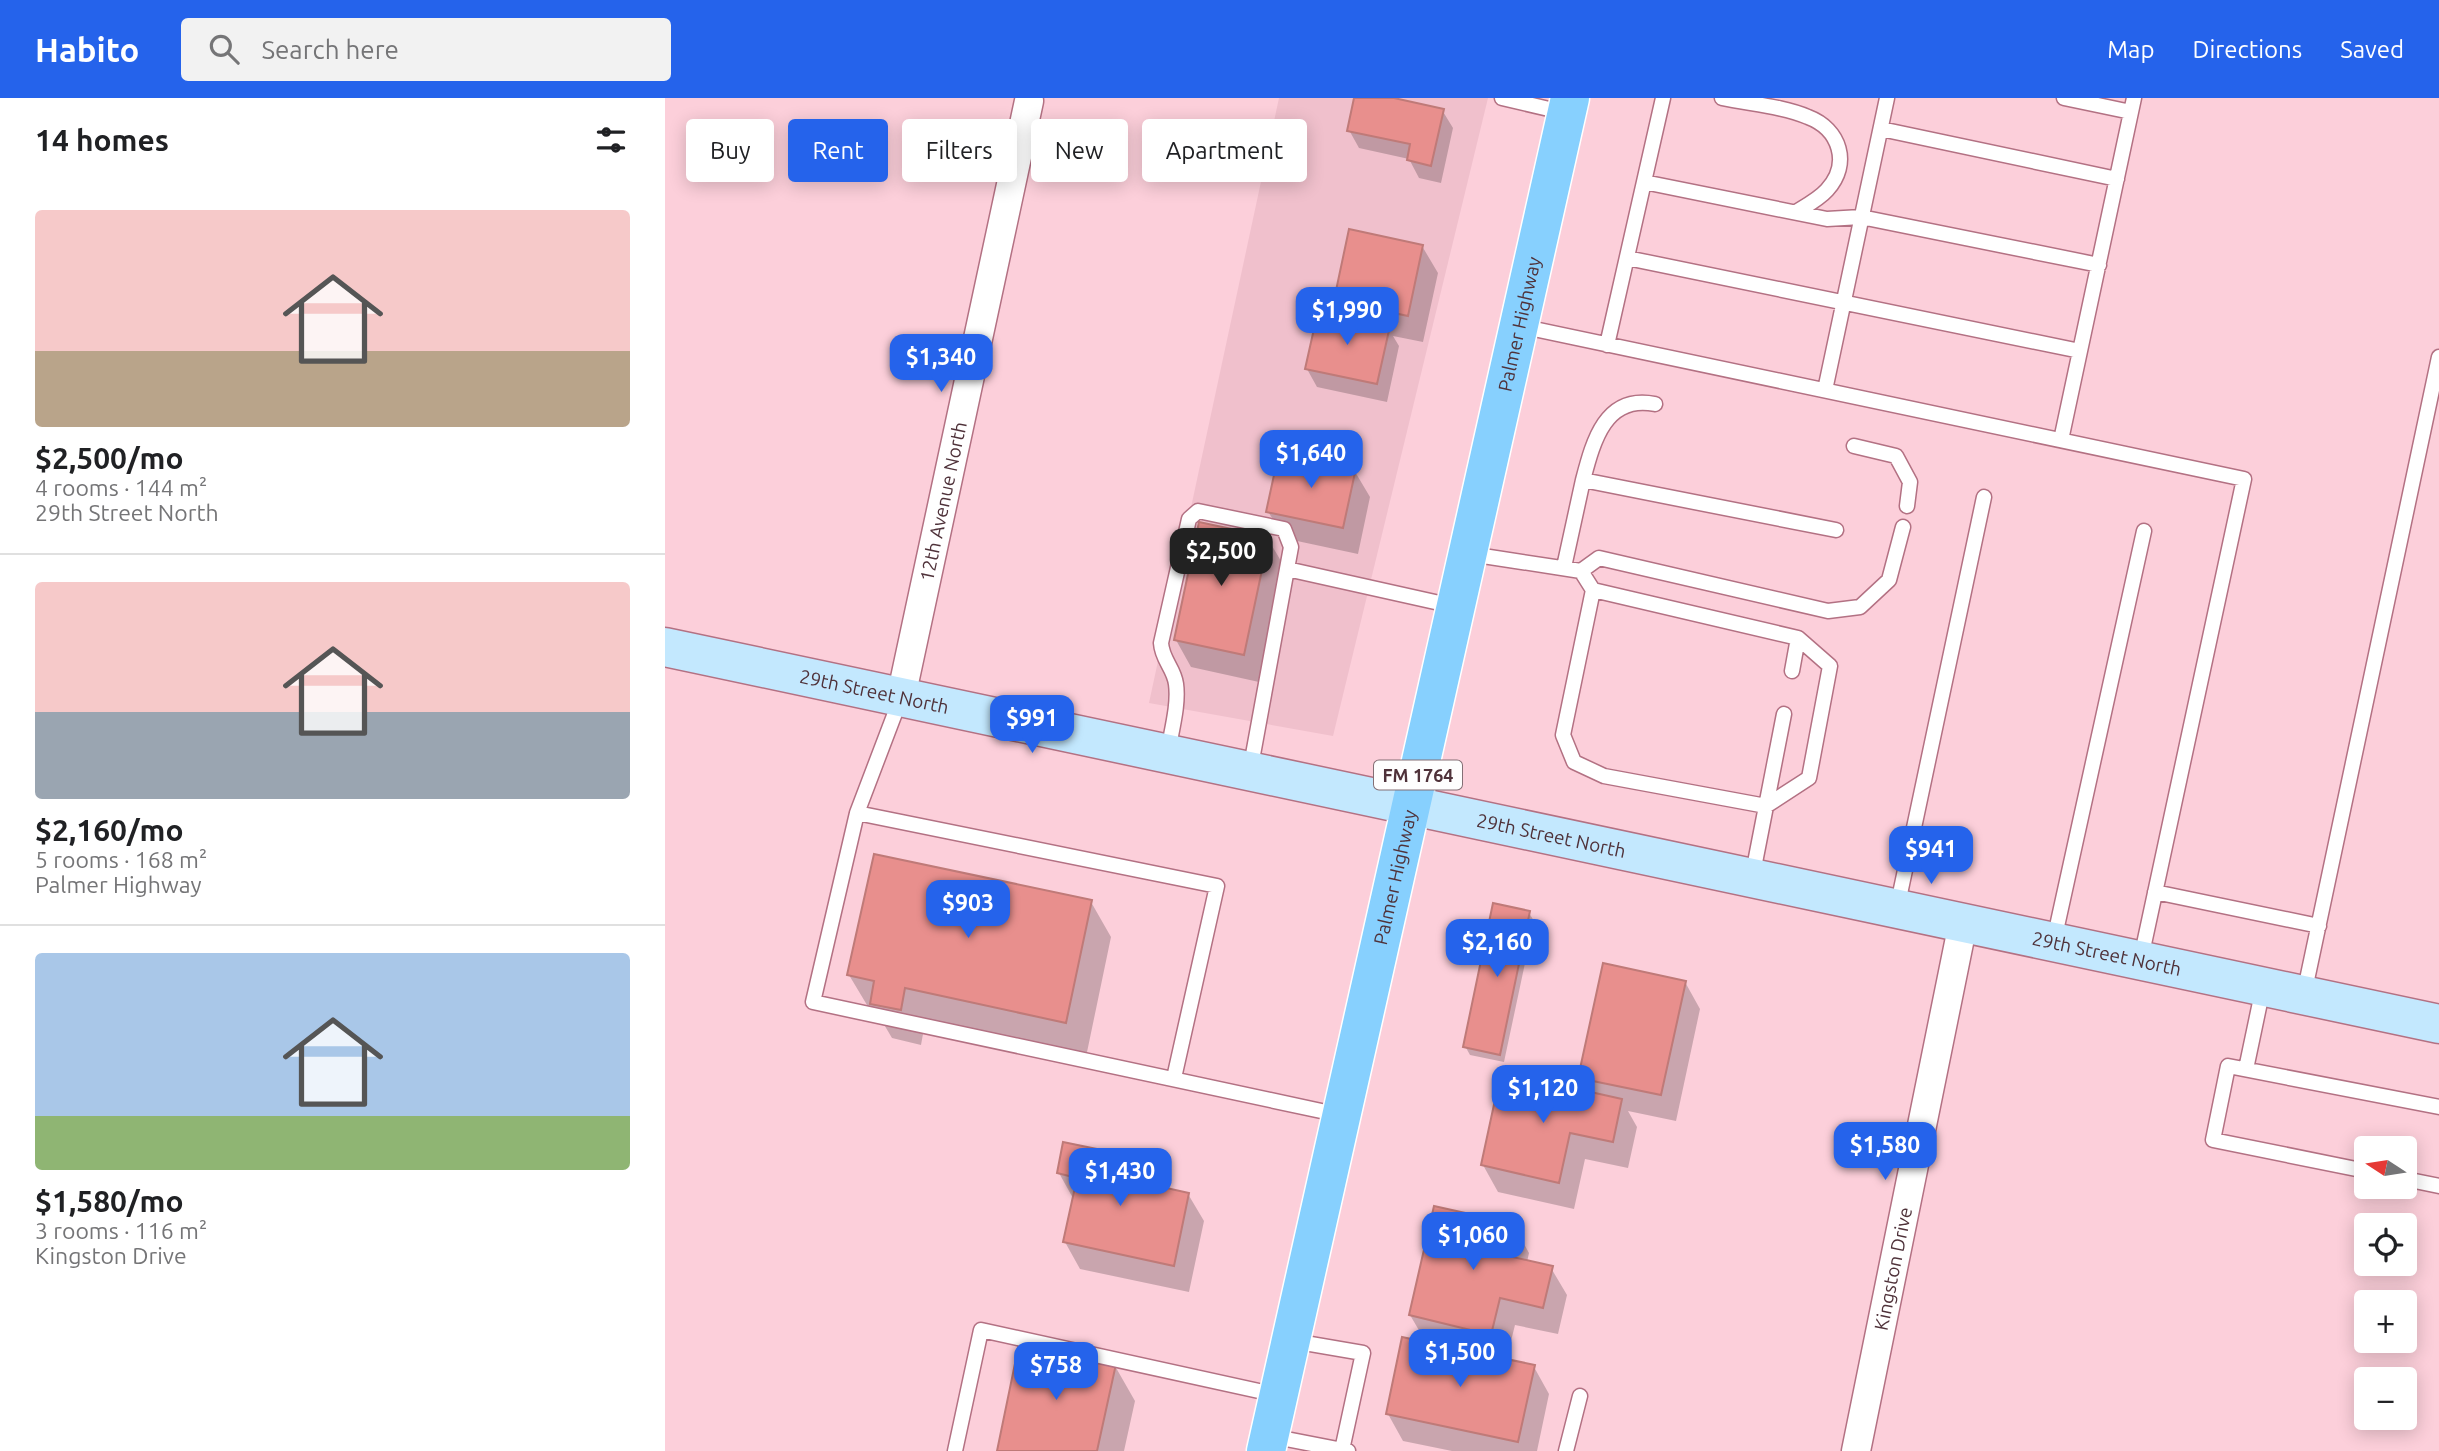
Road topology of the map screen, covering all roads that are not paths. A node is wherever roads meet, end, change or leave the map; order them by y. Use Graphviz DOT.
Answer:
graph roads {
  1 [pos="1502,98"];
  2 [pos="1663,98"];
  3 [pos="1722,98"];
  4 [pos="1888,98"];
  5 [pos="2064,98"];
  6 [pos="1029,102"];
  7 [pos="1568,105"];
  8 [pos="2133,105"];
  9 [pos="1881,129"];
  10 [pos="2117,179"];
  11 [pos="1644,182"];
  12 [pos="1796,212"];
  13 [pos="1861,217"];
  14 [pos="1627,258"];
  15 [pos="2099,265"];
  16 [pos="1843,303"];
  17 [pos="1519,326"];
  18 [pos="1607,345"];
  19 [pos="2080,351"];
  20 [pos="2439,357"];
  21 [pos="1825,390"];
  22 [pos="1655,404"];
  23 [pos="2061,440"];
  24 [pos="1854,446"];
  25 [pos="1583,480"];
  26 [pos="1984,496"];
  27 [pos="1907,506"];
  28 [pos="1903,527"];
  29 [pos="1836,530"];
  30 [pos="2144,531"];
  31 [pos="1467,554"];
  32 [pos="1564,567"];
  33 [pos="1287,569"];
  34 [pos="1581,571"];
  35 [pos="1593,590"];
  36 [pos="1456,606"];
  37 [pos="1798,638"];
  38 [pos="665,647"];
  39 [pos="1792,671"];
  40 [pos="901,697"];
  41 [pos="1784,714"];
  42 [pos="1167,754"];
  43 [pos="1249,772"];
  44 [pos="1411,806"];
  45 [pos="1766,806"];
  46 [pos="857,813"];
  47 [pos="1752,878"];
  48 [pos="2155,892"];
  49 [pos="1896,909"];
  50 [pos="1963,923"];
  51 [pos="2319,926"];
  52 [pos="2054,942"];
  53 [pos="2140,960"];
  54 [pos="2263,986"];
  55 [pos="2304,995"];
  56 [pos="2439,1024"];
  57 [pos="2246,1069"];
  58 [pos="1174,1079"];
  59 [pos="2439,1107"];
  60 [pos="1342,1115"];
  61 [pos="2354,1169"];
  62 [pos="2417,1181"];
  63 [pos="2439,1186"];
  64 [pos="1291,1340"];
  65 [pos="1279,1395"];
  66 [pos="1580,1396"];
  67 [pos="1268,1443"];
  68 [pos="1345,1450"];
  69 [pos="955,1451"];
  70 [pos="1566,1451"];
  71 [pos="1856,1451"];
  1 -- 7 [label="lane"];
  2 -- 11 [label="lane"];
  3 -- 12 [label="lane"];
  4 -- 9 [label="lane"];
  5 -- 8 [label="lane"];
  6 -- 40 [label="street, 12th Avenue North"];
  7 -- 17 [label="main road, Palmer Highway / FM 1764"];
  8 -- 10 [label="lane"];
  9 -- 10 [label="lane"];
  9 -- 13 [label="lane"];
  10 -- 15 [label="lane"];
  11 -- 12 [label="lane"];
  11 -- 14 [label="lane"];
  12 -- 13 [label="lane"];
  13 -- 15 [label="lane"];
  13 -- 16 [label="lane"];
  14 -- 16 [label="lane"];
  14 -- 18 [label="lane"];
  15 -- 19 [label="lane"];
  16 -- 19 [label="lane"];
  16 -- 21 [label="lane"];
  17 -- 18 [label="lane"];
  17 -- 31 [label="main road, Palmer Highway / FM 1764"];
  18 -- 21 [label="lane"];
  19 -- 23 [label="lane"];
  20 -- 51 [label="lane"];
  21 -- 23 [label="lane"];
  22 -- 25 [label="lane"];
  23 -- 48 [label="lane"];
  24 -- 27 [label="lane"];
  25 -- 29 [label="lane"];
  25 -- 32 [label="lane"];
  26 -- 49 [label="lane"];
  28 -- 34 [label="lane"];
  30 -- 52 [label="lane"];
  31 -- 32 [label="lane"];
  31 -- 36 [label="main road, Palmer Highway / FM 1764"];
  32 -- 34 [label="lane"];
  33 -- 36 [label="lane"];
  33 -- 42 [label="lane"];
  33 -- 43 [label="lane"];
  34 -- 35 [label="lane"];
  35 -- 37 [label="lane"];
  35 -- 45 [label="lane"];
  36 -- 44 [label="main road, Palmer Highway / FM 1764"];
  37 -- 39 [label="lane"];
  37 -- 45 [label="lane"];
  38 -- 40 [label="street, 29th Street North"];
  40 -- 42 [label="street, 29th Street North"];
  40 -- 46 [label="lane"];
  41 -- 45 [label="lane"];
  42 -- 43 [label="street, 29th Street North"];
  43 -- 44 [label="street, 29th Street North"];
  44 -- 47 [label="street, 29th Street North"];
  44 -- 60 [label="main road, Palmer Highway / FM 1764"];
  45 -- 47 [label="lane"];
  46 -- 58 [label="lane"];
  46 -- 58 [label="lane"];
  47 -- 49 [label="street, 29th Street North"];
  48 -- 51 [label="lane"];
  48 -- 53 [label="lane"];
  49 -- 50 [label="street, 29th Street North"];
  50 -- 52 [label="street, 29th Street North"];
  50 -- 71 [label="street, Kingston Drive"];
  51 -- 55 [label="lane"];
  52 -- 53 [label="street, 29th Street North"];
  53 -- 54 [label="street, 29th Street North"];
  54 -- 55 [label="street, 29th Street North"];
  54 -- 57 [label="lane"];
  55 -- 56 [label="street, 29th Street North"];
  57 -- 59 [label="lane"];
  57 -- 61 [label="lane"];
  58 -- 60 [label="lane"];
  60 -- 64 [label="main road, Palmer Highway / FM 1764"];
  62 -- 63 [label="lane"];
  64 -- 65 [label="main road, Palmer Highway / FM 1764"];
  64 -- 68 [label="lane"];
  65 -- 67 [label="main road, Palmer Highway / FM 1764"];
  65 -- 69 [label="lane"];
  66 -- 70 [label="lane"];
  67 -- 68 [label="lane"];
}
